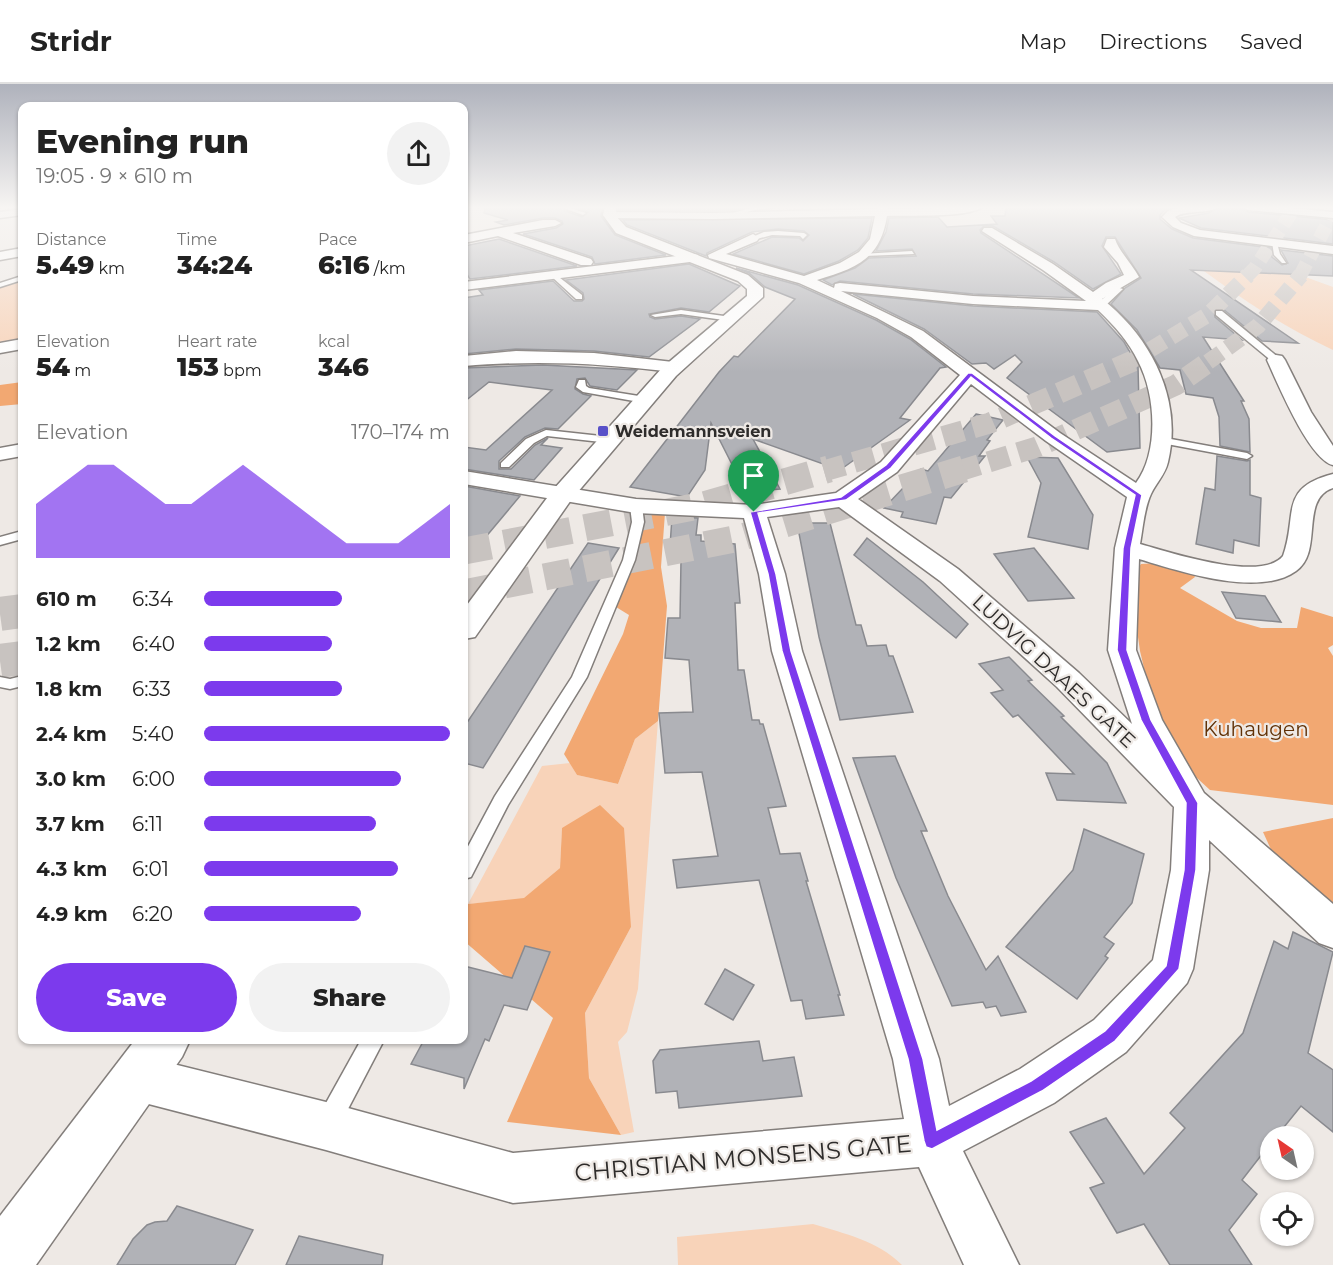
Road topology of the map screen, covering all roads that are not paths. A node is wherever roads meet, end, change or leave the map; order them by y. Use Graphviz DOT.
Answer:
graph roads {
  1 [pos="659,262"];
  2 [pos="703,262"];
  3 [pos="740,262"];
  4 [pos="850,262"];
  5 [pos="1044,262"];
  6 [pos="1125,262"];
  7 [pos="553,275"];
  8 [pos="18,279"];
  9 [pos="804,280"];
  10 [pos="0,285"];
  11 [pos="468,286"];
  12 [pos="826,289"];
  13 [pos="1119,290"];
  14 [pos="579,297"];
  15 [pos="1097,302"];
  16 [pos="687,310"];
  17 [pos="1219,313"];
  18 [pos="655,315"];
  19 [pos="733,318"];
  20 [pos="18,345"];
  21 [pos="0,348"];
  22 [pos="1276,360"];
  23 [pos="468,361"];
  24 [pos="673,368"];
  25 [pos="970,374"];
  26 [pos="582,382"];
  27 [pos="645,400"];
  28 [pos="609,440"];
  29 [pos="1161,440"];
  30 [pos="18,451"];
  31 [pos="0,454"];
  32 [pos="1247,456"];
  33 [pos="1333,459"];
  34 [pos="505,465"];
  35 [pos="468,479"];
  36 [pos="1333,481"];
  37 [pos="562,495"];
  38 [pos="1139,495"];
  39 [pos="843,499"];
  40 [pos="636,506"];
  41 [pos="754,512"];
  42 [pos="18,536"];
  43 [pos="0,541"];
  44 [pos="1127,548"];
  45 [pos="468,616"];
  46 [pos="0,682"];
  47 [pos="18,682"];
  48 [pos="1192,803"];
  49 [pos="468,863"];
  50 [pos="1333,930"];
  51 [pos="371,1044"];
  52 [pos="151,1059"];
  53 [pos="326,1126"];
  54 [pos="932,1141"];
  55 [pos="0,1265"];
  56 [pos="992,1265"];
  1 -- 7 [label="street"];
  2 -- 19 [label="main road"];
  3 -- 9 [label="street"];
  4 -- 9 [label="street"];
  5 -- 15 [label="street"];
  6 -- 15 [label="street"];
  7 -- 11 [label="street"];
  7 -- 14 [label="lane"];
  8 -- 10 [label="lane"];
  9 -- 12 [label="street"];
  12 -- 15 [label="street"];
  12 -- 25 [label="street"];
  13 -- 15 [label="lane"];
  15 -- 29 [label="street"];
  16 -- 19 [label="lane"];
  17 -- 22 [label="lane"];
  18 -- 19 [label="lane"];
  19 -- 24 [label="main road"];
  20 -- 21 [label="street"];
  22 -- 33 [label="street"];
  23 -- 24 [label="street"];
  24 -- 27 [label="main road"];
  25 -- 38 [label="street"];
  25 -- 39 [label="street"];
  26 -- 27 [label="lane"];
  27 -- 28 [label="main road"];
  28 -- 34 [label="lane"];
  28 -- 37 [label="main road"];
  29 -- 32 [label="lane"];
  29 -- 38 [label="street"];
  30 -- 31 [label="street"];
  35 -- 37 [label="street"];
  36 -- 44 [label="street"];
  37 -- 40 [label="street"];
  37 -- 45 [label="main road"];
  38 -- 44 [label="street"];
  39 -- 41 [label="street"];
  39 -- 48 [label="street, LUDVIG DAAES GATE"];
  40 -- 41 [label="street"];
  40 -- 49 [label="lane"];
  41 -- 54 [label="street"];
  42 -- 43 [label="lane"];
  44 -- 48 [label="street"];
  46 -- 47 [label="lane"];
  48 -- 50 [label="street, LUDVIG DAAES GATE"];
  48 -- 54 [label="street, CHRISTIAN MONSENS GATE"];
  51 -- 53 [label="lane"];
  52 -- 53 [label="street, CHRISTIAN MONSENS GATE"];
  52 -- 55 [label="main road"];
  53 -- 54 [label="street, CHRISTIAN MONSENS GATE"];
  54 -- 56 [label="street"];
}
